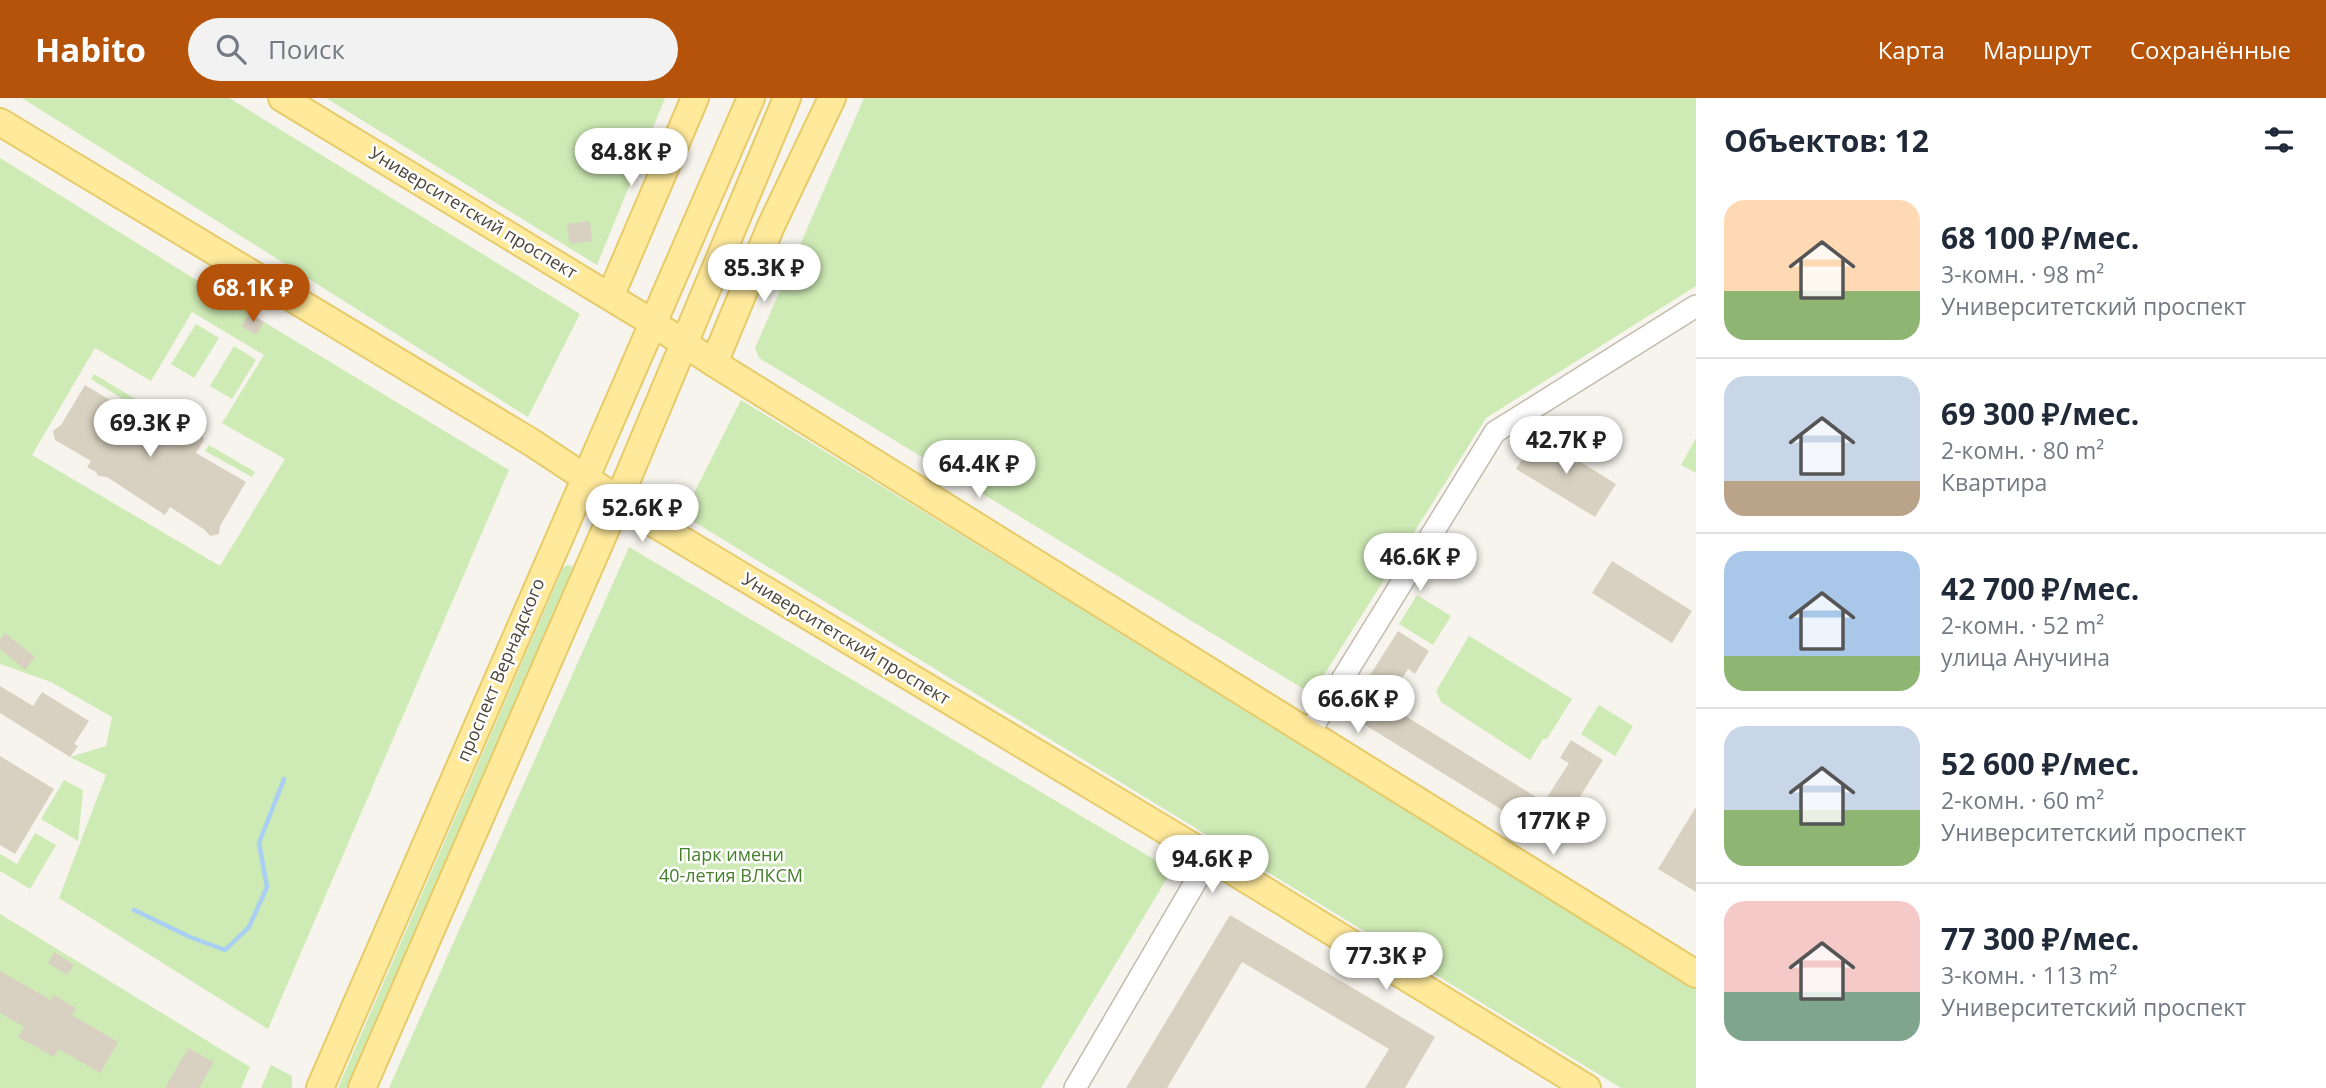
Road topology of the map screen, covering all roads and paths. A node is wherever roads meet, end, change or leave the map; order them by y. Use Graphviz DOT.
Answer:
graph roads {
  1 [pos="282,98"];
  2 [pos="695,98"];
  3 [pos="751,98"];
  4 [pos="787,98"];
  5 [pos="832,98"];
  6 [pos="0,122"];
  7 [pos="754,174"];
  8 [pos="771,226"];
  9 [pos="610,297"];
  10 [pos="1696,306"];
  11 [pos="653,323"];
  12 [pos="685,345"];
  13 [pos="714,363"];
  14 [pos="584,478"];
  15 [pos="618,501"];
  16 [pos="1309,733"];
  17 [pos="1210,857"];
  18 [pos="1696,974"];
  19 [pos="320,1088"];
  20 [pos="362,1088"];
  21 [pos="1075,1088"];
  22 [pos="1587,1088"];
  1 -- 9 [label="main road, Университетский проспект"];
  2 -- 9 [label="main road"];
  3 -- 11 [label="main road, проспект Вернадского"];
  4 -- 7 [label="main road"];
  5 -- 8 [label="main road"];
  6 -- 14 [label="main road, Университетский проспект"];
  7 -- 8 [label="main road"];
  7 -- 12 [label="main road"];
  8 -- 13 [label="main road"];
  9 -- 11 [label="main road, Университетский проспект"];
  10 -- 16 [label="street"];
  11 -- 12 [label="main road, Университетский проспект"];
  11 -- 14 [label="main road, проспект Вернадского"];
  12 -- 13 [label="main road, Университетский проспект"];
  12 -- 15 [label="main road"];
  13 -- 16 [label="main road, Университетский проспект"];
  14 -- 15 [label="main road, Университетский проспект"];
  14 -- 19 [label="main road, проспект Вернадского"];
  15 -- 17 [label="main road, Университетский проспект"];
  15 -- 20 [label="main road"];
  16 -- 18 [label="main road, Университетский проспект"];
  17 -- 21 [label="street"];
  17 -- 22 [label="main road, Университетский проспект"];
}
